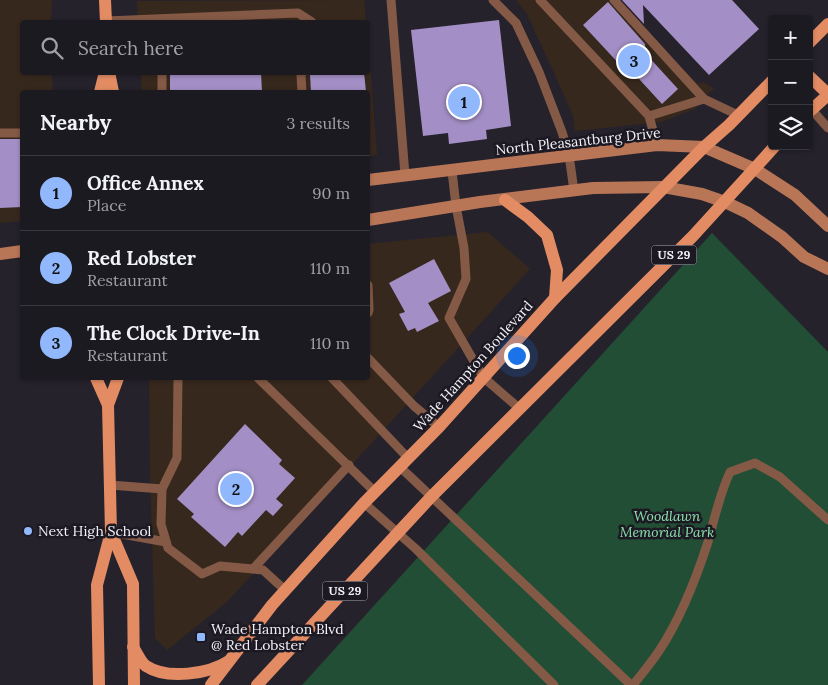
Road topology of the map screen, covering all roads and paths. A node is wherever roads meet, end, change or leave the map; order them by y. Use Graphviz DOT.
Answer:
graph roads {
  1 [pos="105,0"];
  2 [pos="391,0"];
  3 [pos="494,0"];
  4 [pos="540,0"];
  5 [pos="614,0"];
  6 [pos="106,20"];
  7 [pos="161,20"];
  8 [pos="309,20"];
  9 [pos="828,24"];
  10 [pos="813,39"];
  11 [pos="106,75"];
  12 [pos="108,75"];
  13 [pos="162,75"];
  14 [pos="301,75"];
  15 [pos="813,80"];
  16 [pos="768,85"];
  17 [pos="101,90"];
  18 [pos="112,90"];
  19 [pos="162,90"];
  20 [pos="302,90"];
  21 [pos="828,94"];
  22 [pos="704,99"];
  23 [pos="813,108"];
  24 [pos="813,114"];
  25 [pos="738,115"];
  26 [pos="649,116"];
  27 [pos="828,128"];
  28 [pos="20,133"];
  29 [pos="0,134"];
  30 [pos="657,145"];
  31 [pos="704,146"];
  32 [pos="771,150"];
  33 [pos="569,155"];
  34 [pos="755,169"];
  35 [pos="452,171"];
  36 [pos="404,175"];
  37 [pos="370,180"];
  38 [pos="663,187"];
  39 [pos="574,190"];
  40 [pos="506,200"];
  41 [pos="725,202"];
  42 [pos="456,206"];
  43 [pos="370,220"];
  44 [pos="828,226"];
  45 [pos="20,251"];
  46 [pos="0,254"];
  47 [pos="828,269"];
  48 [pos="555,298"];
  49 [pos="370,360"];
  50 [pos="483,377"];
  51 [pos="97,380"];
  52 [pos="117,380"];
  53 [pos="178,380"];
  54 [pos="260,380"];
  55 [pos="334,380"];
  56 [pos="108,405"];
  57 [pos="520,410"];
  58 [pos="439,427"];
  59 [pos="404,462"];
  60 [pos="349,465"];
  61 [pos="110,485"];
  62 [pos="162,489"];
  63 [pos="375,492"];
  64 [pos="431,497"];
  65 [pos="364,503"];
  66 [pos="828,520"];
  67 [pos="111,532"];
  68 [pos="399,533"];
  69 [pos="166,542"];
  70 [pos="253,569"];
  71 [pos="286,591"];
  72 [pos="133,647"];
  73 [pos="231,660"];
  74 [pos="213,684"];
  75 [pos="99,685"];
  76 [pos="134,685"];
  77 [pos="257,685"];
  78 [pos="554,685"];
  79 [pos="632,685"];
  1 -- 6 [label="main road"];
  2 -- 36 [label="lane"];
  3 -- 33 [label="lane"];
  4 -- 26 [label="lane"];
  5 -- 22 [label="lane"];
  7 -- 8 [label="lane"];
  9 -- 10 [label="main road"];
  11 -- 17 [label="main road"];
  12 -- 18 [label="main road"];
  13 -- 19 [label="lane"];
  14 -- 20 [label="lane"];
  15 -- 21 [label="main road"];
  16 -- 25 [label="main road, Wade Hampton Boulevard"];
  21 -- 23 [label="main road"];
  22 -- 25 [label="lane"];
  22 -- 26 [label="lane"];
  24 -- 27 [label="lane"];
  25 -- 31 [label="main road, Wade Hampton Boulevard"];
  26 -- 30 [label="lane"];
  28 -- 29 [label="lane"];
  30 -- 31 [label="main road, North Pleasantburg Drive"];
  30 -- 33 [label="main road, North Pleasantburg Drive"];
  31 -- 34 [label="main road, North Pleasantburg Drive"];
  31 -- 38 [label="main road, Wade Hampton Boulevard"];
  32 -- 34 [label="main road, US 29"];
  33 -- 35 [label="main road, North Pleasantburg Drive"];
  33 -- 39 [label="lane"];
  34 -- 41 [label="main road, US 29"];
  34 -- 44 [label="main road, North Pleasantburg Drive"];
  35 -- 36 [label="main road, North Pleasantburg Drive"];
  35 -- 42 [label="lane"];
  36 -- 37 [label="main road, North Pleasantburg Drive"];
  38 -- 39 [label="main road"];
  38 -- 41 [label="main road"];
  38 -- 48 [label="main road, Wade Hampton Boulevard"];
  39 -- 40 [label="main road"];
  40 -- 42 [label="main road"];
  40 -- 48 [label="main road"];
  41 -- 47 [label="main road"];
  41 -- 57 [label="main road, US 29"];
  42 -- 43 [label="main road"];
  42 -- 50 [label="lane"];
  45 -- 46 [label="main road"];
  48 -- 50 [label="main road, Wade Hampton Boulevard"];
  49 -- 58 [label="lane"];
  50 -- 57 [label="lane"];
  50 -- 58 [label="main road, Wade Hampton Boulevard"];
  51 -- 56 [label="main road"];
  52 -- 56 [label="main road"];
  53 -- 62 [label="lane"];
  54 -- 60 [label="lane"];
  55 -- 59 [label="lane"];
  56 -- 61 [label="main road"];
  57 -- 64 [label="main road, US 29"];
  58 -- 59 [label="main road, Wade Hampton Boulevard"];
  59 -- 63 [label="main road, Wade Hampton Boulevard"];
  59 -- 64 [label="lane"];
  60 -- 63 [label="lane"];
  60 -- 70 [label="lane"];
  61 -- 62 [label="lane"];
  61 -- 67 [label="main road"];
  62 -- 69 [label="lane"];
  63 -- 65 [label="main road, Wade Hampton Boulevard"];
  64 -- 68 [label="main road, US 29"];
  64 -- 79 [label="lane"];
  65 -- 68 [label="lane"];
  65 -- 71 [label="main road, Wade Hampton Boulevard"];
  66 -- 79 [label="lane"];
  67 -- 69 [label="lane"];
  67 -- 72 [label="main road"];
  67 -- 75 [label="main road"];
  68 -- 77 [label="main road, US 29"];
  68 -- 78 [label="lane"];
  69 -- 70 [label="lane"];
  70 -- 71 [label="lane"];
  71 -- 73 [label="main road, Wade Hampton Boulevard"];
  72 -- 73 [label="main road"];
  72 -- 76 [label="main road"];
  73 -- 74 [label="main road, Wade Hampton Boulevard"];
}
